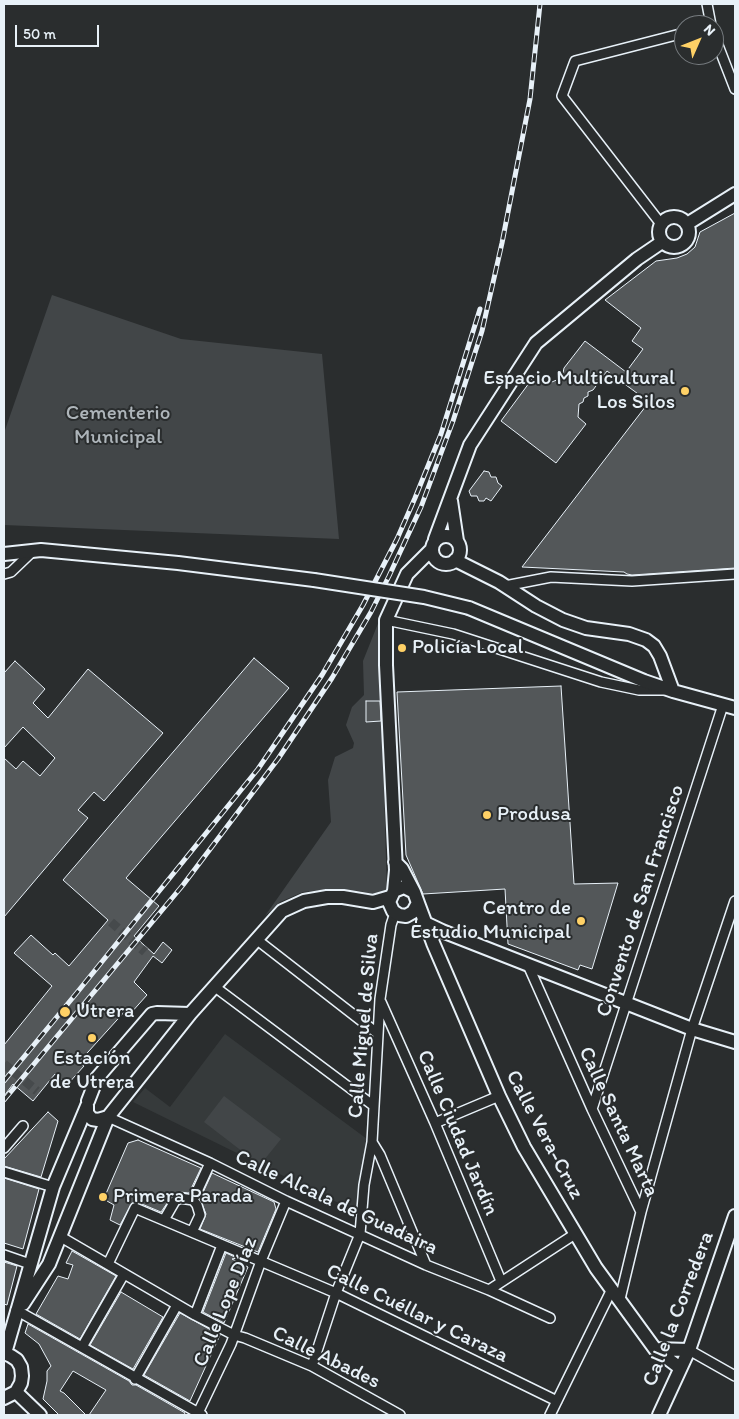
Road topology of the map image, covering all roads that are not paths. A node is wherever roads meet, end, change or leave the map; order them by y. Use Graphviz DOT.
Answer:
graph roads {
  1 [pos="674,36"];
  2 [pos="724,61"];
  3 [pos="735,90"];
  4 [pos="735,194"];
  5 [pos="661,224"];
  6 [pos="687,224"];
  7 [pos="662,242"];
  8 [pos="451,498"];
  9 [pos="458,544"];
  10 [pos="433,545"];
  11 [pos="33,551"];
  12 [pos="4,554"];
  13 [pos="455,560"];
  14 [pos="441,563"];
  15 [pos="4,574"];
  16 [pos="407,574"];
  17 [pos="735,574"];
  18 [pos="502,584"];
  19 [pos="386,620"];
  20 [pos="673,691"];
  21 [pos="729,706"];
  22 [pos="395,862"];
  23 [pos="416,898"];
  24 [pos="735,901"];
  25 [pos="392,902"];
  26 [pos="409,915"];
  27 [pos="426,923"];
  28 [pos="256,939"];
  29 [pos="528,965"];
  30 [pos="215,986"];
  31 [pos="380,999"];
  32 [pos="627,1003"];
  33 [pos="167,1014"];
  34 [pos="190,1014"];
  35 [pos="692,1029"];
  36 [pos="377,1033"];
  37 [pos="172,1035"];
  38 [pos="735,1042"];
  39 [pos="498,1096"];
  40 [pos="88,1103"];
  41 [pos="374,1106"];
  42 [pos="592,1109"];
  43 [pos="108,1118"];
  44 [pos="435,1123"];
  45 [pos="23,1126"];
  46 [pos="372,1142"];
  47 [pos="4,1148"];
  48 [pos="210,1163"];
  49 [pos="4,1172"];
  50 [pos="52,1187"];
  51 [pos="193,1200"];
  52 [pos="286,1201"];
  53 [pos="641,1212"];
  54 [pos="735,1216"];
  55 [pos="164,1220"];
  56 [pos="192,1232"];
  57 [pos="360,1234"];
  58 [pos="575,1234"];
  59 [pos="61,1237"];
  60 [pos="222,1245"];
  61 [pos="4,1255"];
  62 [pos="261,1261"];
  63 [pos="30,1264"];
  64 [pos="108,1264"];
  65 [pos="426,1265"];
  66 [pos="124,1274"];
  67 [pos="500,1281"];
  68 [pos="489,1290"];
  69 [pos="336,1293"];
  70 [pos="616,1294"];
  71 [pos="177,1305"];
  72 [pos="18,1310"];
  73 [pos="195,1315"];
  74 [pos="550,1318"];
  75 [pos="234,1335"];
  76 [pos="82,1347"];
  77 [pos="655,1349"];
  78 [pos="5,1353"];
  79 [pos="684,1359"];
  80 [pos="312,1366"];
  81 [pos="735,1376"];
  82 [pos="135,1378"];
  83 [pos="16,1392"];
  84 [pos="4,1398"];
  85 [pos="557,1401"];
  86 [pos="199,1414"];
  87 [pos="40,1415"];
  88 [pos="400,1415"];
  89 [pos="550,1415"];
  90 [pos="659,1415"];
  1 -- 5 [label="street"];
  2 -- 3 [label="street"];
  4 -- 6 [label="street"];
  5 -- 6 [label="street"];
  5 -- 7 [label="street"];
  6 -- 7 [label="street"];
  7 -- 8 [label="street"];
  8 -- 9 [label="street"];
  8 -- 10 [label="street"];
  9 -- 10 [label="street"];
  9 -- 13 [label="street"];
  9 -- 18 [label="street"];
  10 -- 14 [label="street"];
  10 -- 16 [label="street"];
  11 -- 12 [label="street"];
  11 -- 15 [label="street"];
  11 -- 20 [label="street, bridge"];
  13 -- 14 [label="street"];
  13 -- 18 [label="street"];
  14 -- 16 [label="street"];
  16 -- 19 [label="street"];
  17 -- 18 [label="street"];
  18 -- 20 [label="street"];
  19 -- 20 [label="street"];
  19 -- 22 [label="street"];
  20 -- 21 [label="street"];
  21 -- 32 [label="street, Convento de San Francisco"];
  22 -- 23 [label="street, Calle Vera-Cruz"];
  22 -- 25 [label="street"];
  23 -- 25 [label="street"];
  23 -- 26 [label="street"];
  23 -- 27 [label="street, Calle Vera-Cruz"];
  24 -- 35 [label="street"];
  25 -- 26 [label="street"];
  25 -- 28 [label="street"];
  25 -- 31 [label="street, Calle Miguel de Silva"];
  26 -- 27 [label="street"];
  27 -- 29 [label="street"];
  27 -- 39 [label="street, Calle Vera-Cruz"];
  28 -- 30 [label="street"];
  28 -- 36 [label="street"];
  29 -- 32 [label="street"];
  29 -- 42 [label="street, Calle Santa Marta"];
  30 -- 34 [label="street"];
  30 -- 41 [label="street"];
  31 -- 36 [label="street, Calle Miguel de Silva"];
  31 -- 44 [label="street, Calle Ciudad Jardín"];
  32 -- 35 [label="street"];
  32 -- 42 [label="street, Convento de San Francisco"];
  33 -- 34 [label="street"];
  33 -- 37 [label="street"];
  33 -- 40 [label="street"];
  34 -- 37 [label="street"];
  35 -- 38 [label="street"];
  35 -- 53 [label="street"];
  36 -- 41 [label="street, Calle Miguel de Silva"];
  37 -- 43 [label="street"];
  39 -- 44 [label="street"];
  39 -- 58 [label="street, Calle Vera-Cruz"];
  40 -- 43 [label="street"];
  40 -- 50 [label="street"];
  41 -- 46 [label="street, Calle Miguel de Silva"];
  42 -- 53 [label="street, Calle Santa Marta"];
  43 -- 48 [label="street, Calle Alcala de Guadaira"];
  43 -- 59 [label="street"];
  44 -- 67 [label="street, Calle Ciudad Jardín"];
  45 -- 47 [label="street"];
  46 -- 57 [label="street, Calle Miguel de Silva"];
  46 -- 65 [label="street"];
  48 -- 51 [label="street"];
  48 -- 52 [label="street, Calle Alcala de Guadaira"];
  49 -- 50 [label="street"];
  50 -- 63 [label="street"];
  51 -- 55 [label="street"];
  51 -- 56 [label="street"];
  52 -- 57 [label="street, Calle Alcala de Guadaira"];
  52 -- 62 [label="street, Calle Lope Díaz"];
  53 -- 70 [label="street, Calle Santa Marta"];
  54 -- 79 [label="street, Calle la Corredera"];
  55 -- 56 [label="street, Calle Cuéllar y Caraza"];
  55 -- 64 [label="street, Calle Cuéllar y Caraza"];
  56 -- 60 [label="street, Calle Cuéllar y Caraza"];
  57 -- 65 [label="street, Calle Alcala de Guadaira"];
  57 -- 69 [label="street, Calle Miguel de Silva"];
  58 -- 67 [label="street"];
  58 -- 70 [label="street, Calle Vera-Cruz"];
  59 -- 64 [label="street, Calle Abades"];
  59 -- 72 [label="street"];
  60 -- 62 [label="street, Calle Cuéllar y Caraza"];
  60 -- 73 [label="street"];
  61 -- 63 [label="street"];
  62 -- 69 [label="street, Calle Cuéllar y Caraza"];
  62 -- 75 [label="street, Calle Lope Díaz"];
  63 -- 72 [label="street"];
  64 -- 66 [label="street, Calle Abades"];
  65 -- 68 [label="street, Calle Alcala de Guadaira"];
  66 -- 71 [label="street, Calle Abades"];
  66 -- 76 [label="street"];
  67 -- 68 [label="street"];
  68 -- 74 [label="street, Calle Alcala de Guadaira"];
  69 -- 80 [label="street, Calle Miguel de Silva"];
  69 -- 85 [label="street, Calle Cuéllar y Caraza"];
  70 -- 77 [label="street, Calle Vera-Cruz"];
  70 -- 85 [label="street, Calle Santa Marta"];
  71 -- 73 [label="street, Calle Abades"];
  71 -- 82 [label="street"];
  72 -- 76 [label="street"];
  72 -- 78 [label="street"];
  73 -- 75 [label="street, Calle Abades"];
  75 -- 80 [label="street, Calle Abades"];
  75 -- 86 [label="street, Calle Lope Díaz"];
  76 -- 82 [label="street"];
  77 -- 79 [label="street, Calle Vera-Cruz"];
  77 -- 79 [label="street"];
  78 -- 83 [label="street"];
  79 -- 81 [label="street"];
  79 -- 90 [label="street, Calle la Corredera"];
  80 -- 88 [label="street, Calle Abades"];
  82 -- 86 [label="street"];
  83 -- 84 [label="street"];
  83 -- 87 [label="street"];
  85 -- 89 [label="street, Calle Santa Marta"];
}
